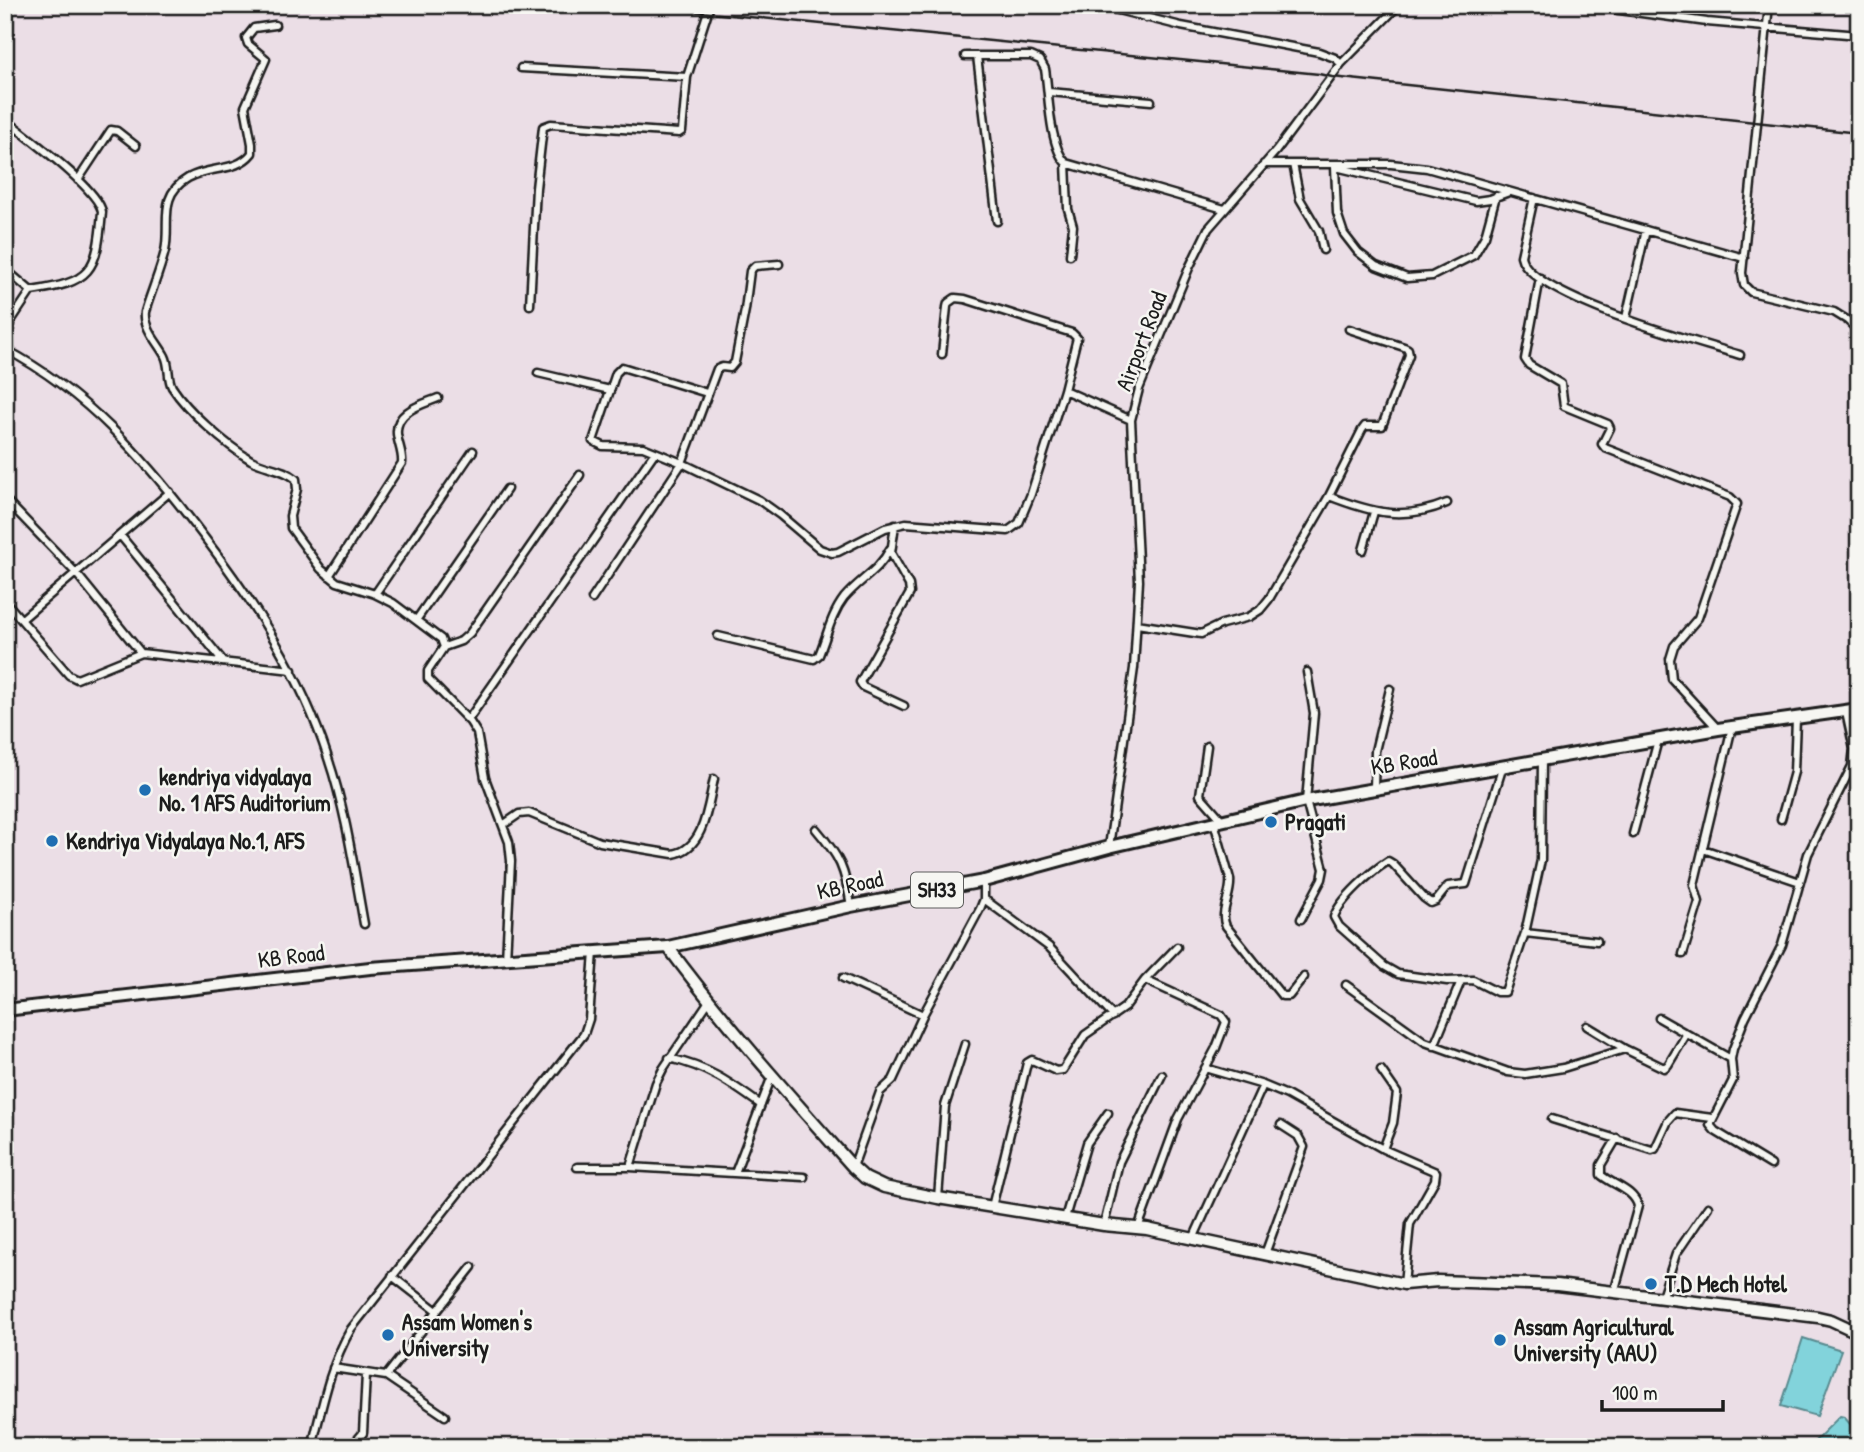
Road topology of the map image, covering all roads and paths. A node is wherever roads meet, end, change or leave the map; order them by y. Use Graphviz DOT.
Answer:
graph roads {
  1 [pos="710,5"];
  2 [pos="1098,5"];
  3 [pos="1147,5"];
  4 [pos="1399,5"];
  5 [pos="1583,5"];
  6 [pos="1769,5"];
  7 [pos="1146,18"];
  8 [pos="275,25"];
  9 [pos="1767,27"];
  10 [pos="1859,35"];
  11 [pos="965,56"];
  12 [pos="977,56"];
  13 [pos="1341,64"];
  14 [pos="521,68"];
  15 [pos="687,77"];
  16 [pos="1049,92"];
  17 [pos="1151,101"];
  18 [pos="5,119"];
  19 [pos="136,146"];
  20 [pos="1066,163"];
  21 [pos="1264,164"];
  22 [pos="1293,164"];
  23 [pos="1331,165"];
  24 [pos="78,180"];
  25 [pos="1509,192"];
  26 [pos="1496,197"];
  27 [pos="1534,198"];
  28 [pos="1224,209"];
  29 [pos="997,221"];
  30 [pos="1646,230"];
  31 [pos="1323,250"];
  32 [pos="1070,255"];
  33 [pos="1744,258"];
  34 [pos="779,264"];
  35 [pos="5,269"];
  36 [pos="1540,278"];
  37 [pos="31,291"];
  38 [pos="530,305"];
  39 [pos="1626,318"];
  40 [pos="1349,329"];
  41 [pos="5,330"];
  42 [pos="1859,331"];
  43 [pos="5,349"];
  44 [pos="942,354"];
  45 [pos="1740,355"];
  46 [pos="538,373"];
  47 [pos="610,390"];
  48 [pos="1064,390"];
  49 [pos="707,393"];
  50 [pos="438,398"];
  51 [pos="1132,420"];
  52 [pos="473,451"];
  53 [pos="655,452"];
  54 [pos="682,463"];
  55 [pos="580,475"];
  56 [pos="507,489"];
  57 [pos="170,492"];
  58 [pos="1329,496"];
  59 [pos="5,499"];
  60 [pos="1447,503"];
  61 [pos="1374,512"];
  62 [pos="895,524"];
  63 [pos="120,535"];
  64 [pos="890,549"];
  65 [pos="1363,551"];
  66 [pos="76,573"];
  67 [pos="329,576"];
  68 [pos="375,594"];
  69 [pos="592,599"];
  70 [pos="5,601"];
  71 [pos="22,618"];
  72 [pos="417,619"];
  73 [pos="1137,624"];
  74 [pos="718,636"];
  75 [pos="444,647"];
  76 [pos="141,653"];
  77 [pos="223,661"];
  78 [pos="292,670"];
  79 [pos="1307,672"];
  80 [pos="1390,689"];
  81 [pos="904,706"];
  82 [pos="1859,709"];
  83 [pos="1846,712"];
  84 [pos="468,719"];
  85 [pos="1796,719"];
  86 [pos="1732,727"];
  87 [pos="1718,729"];
  88 [pos="1658,740"];
  89 [pos="1207,746"];
  90 [pos="1542,759"];
  91 [pos="1503,766"];
  92 [pos="714,779"];
  93 [pos="1374,788"];
  94 [pos="1306,801"];
  95 [pos="1781,819"];
  96 [pos="1218,821"];
  97 [pos="503,825"];
  98 [pos="816,829"];
  99 [pos="1633,834"];
  100 [pos="1109,847"];
  101 [pos="1703,849"];
  102 [pos="984,881"];
  103 [pos="1800,882"];
  104 [pos="984,899"];
  105 [pos="851,906"];
  106 [pos="1301,919"];
  107 [pos="364,924"];
  108 [pos="1525,933"];
  109 [pos="1597,941"];
  110 [pos="667,947"];
  111 [pos="1177,947"];
  112 [pos="594,952"];
  113 [pos="1684,954"];
  114 [pos="506,959"];
  115 [pos="1304,977"];
  116 [pos="843,978"];
  117 [pos="1145,980"];
  118 [pos="1461,981"];
  119 [pos="1346,985"];
  120 [pos="709,1001"];
  121 [pos="5,1010"];
  122 [pos="923,1015"];
  123 [pos="1113,1016"];
  124 [pos="1659,1018"];
  125 [pos="1587,1026"];
  126 [pos="1686,1035"];
  127 [pos="965,1045"];
  128 [pos="1434,1046"];
  129 [pos="1625,1049"];
  130 [pos="669,1058"];
  131 [pos="1731,1059"];
  132 [pos="1205,1068"];
  133 [pos="1381,1070"];
  134 [pos="1162,1075"];
  135 [pos="772,1076"];
  136 [pos="1263,1085"];
  137 [pos="761,1105"];
  138 [pos="1108,1113"];
  139 [pos="1712,1118"];
  140 [pos="1552,1119"];
  141 [pos="1282,1125"];
  142 [pos="1618,1138"];
  143 [pos="1383,1149"];
  144 [pos="1771,1165"];
  145 [pos="577,1167"];
  146 [pos="630,1167"];
  147 [pos="853,1167"];
  148 [pos="735,1172"];
  149 [pos="804,1177"];
  150 [pos="938,1198"];
  151 [pos="992,1207"];
  152 [pos="1708,1207"];
  153 [pos="1065,1218"];
  154 [pos="1104,1225"];
  155 [pos="1138,1228"];
  156 [pos="1193,1239"];
  157 [pos="1265,1254"];
  158 [pos="472,1267"];
  159 [pos="391,1276"];
  160 [pos="1404,1284"];
  161 [pos="1614,1293"];
  162 [pos="1661,1299"];
  163 [pos="437,1311"];
  164 [pos="1859,1333"];
  165 [pos="333,1368"];
  166 [pos="366,1374"];
  167 [pos="386,1376"];
  168 [pos="445,1416"];
  169 [pos="312,1447"];
  170 [pos="351,1447"];
  1 -- 15 [label="street"];
  2 -- 7 [label="street"];
  3 -- 7 [label="street"];
  4 -- 13 [label="street, Airport Road"];
  5 -- 9 [label="street"];
  6 -- 9 [label="street"];
  7 -- 13 [label="street"];
  8 -- 67 [label="street"];
  9 -- 10 [label="street"];
  9 -- 33 [label="street"];
  11 -- 12 [label="street"];
  12 -- 16 [label="street"];
  12 -- 29 [label="street"];
  13 -- 21 [label="street, Airport Road"];
  14 -- 15 [label="street"];
  15 -- 38 [label="street"];
  16 -- 17 [label="street"];
  16 -- 20 [label="street"];
  18 -- 24 [label="street"];
  19 -- 24 [label="street"];
  20 -- 28 [label="street"];
  20 -- 32 [label="street"];
  21 -- 22 [label="street"];
  21 -- 28 [label="street, Airport Road"];
  22 -- 23 [label="street"];
  22 -- 31 [label="street"];
  23 -- 25 [label="street"];
  23 -- 26 [label="street"];
  23 -- 26 [label="street"];
  24 -- 37 [label="street"];
  25 -- 26 [label="street"];
  25 -- 27 [label="street"];
  27 -- 30 [label="street"];
  27 -- 36 [label="street"];
  28 -- 51 [label="street, Airport Road"];
  30 -- 33 [label="street"];
  30 -- 39 [label="street"];
  33 -- 42 [label="street"];
  34 -- 49 [label="street"];
  35 -- 37 [label="street"];
  36 -- 39 [label="street"];
  36 -- 87 [label="street"];
  37 -- 41 [label="street"];
  39 -- 45 [label="street"];
  40 -- 58 [label="street"];
  43 -- 57 [label="street"];
  44 -- 48 [label="street"];
  46 -- 47 [label="street"];
  47 -- 49 [label="street"];
  47 -- 53 [label="street"];
  48 -- 51 [label="street"];
  48 -- 62 [label="street"];
  49 -- 54 [label="street"];
  50 -- 67 [label="street"];
  51 -- 73 [label="street, Airport Road"];
  52 -- 68 [label="street"];
  53 -- 54 [label="street"];
  53 -- 84 [label="street"];
  54 -- 62 [label="street"];
  54 -- 69 [label="street"];
  55 -- 75 [label="street"];
  56 -- 72 [label="street"];
  57 -- 63 [label="street"];
  57 -- 78 [label="street"];
  58 -- 61 [label="street"];
  58 -- 73 [label="street"];
  59 -- 66 [label="street"];
  60 -- 61 [label="street"];
  61 -- 65 [label="street"];
  62 -- 64 [label="street"];
  63 -- 66 [label="street"];
  63 -- 77 [label="street"];
  64 -- 74 [label="street"];
  64 -- 81 [label="street"];
  66 -- 71 [label="street"];
  66 -- 76 [label="street"];
  67 -- 68 [label="street"];
  68 -- 72 [label="street"];
  70 -- 71 [label="street"];
  71 -- 76 [label="street"];
  72 -- 75 [label="street"];
  73 -- 100 [label="street, Airport Road"];
  75 -- 84 [label="street"];
  76 -- 77 [label="street"];
  77 -- 78 [label="street"];
  78 -- 107 [label="street"];
  79 -- 94 [label="street"];
  80 -- 93 [label="street"];
  82 -- 83 [label="main road, KB Road / SH33"];
  83 -- 85 [label="main road, KB Road / SH33"];
  83 -- 103 [label="street"];
  84 -- 97 [label="street"];
  85 -- 86 [label="main road, KB Road / SH33"];
  85 -- 95 [label="street"];
  86 -- 87 [label="main road, KB Road / SH33"];
  86 -- 101 [label="street"];
  87 -- 88 [label="main road, KB Road / SH33"];
  88 -- 90 [label="main road, KB Road / SH33"];
  88 -- 99 [label="street"];
  89 -- 96 [label="street"];
  90 -- 91 [label="main road, KB Road / SH33"];
  90 -- 108 [label="street"];
  91 -- 93 [label="main road, KB Road / SH33"];
  91 -- 118 [label="street"];
  92 -- 97 [label="street"];
  93 -- 94 [label="main road, KB Road / SH33"];
  94 -- 96 [label="main road, KB Road / SH33"];
  94 -- 106 [label="street"];
  96 -- 100 [label="main road, KB Road / SH33"];
  96 -- 115 [label="street"];
  97 -- 114 [label="street"];
  98 -- 105 [label="street"];
  100 -- 102 [label="main road, KB Road / SH33"];
  101 -- 103 [label="street"];
  101 -- 113 [label="street"];
  102 -- 104 [label="street"];
  102 -- 105 [label="main road, KB Road / SH33"];
  103 -- 131 [label="street"];
  104 -- 122 [label="street"];
  104 -- 123 [label="street"];
  105 -- 110 [label="main road, KB Road / SH33"];
  108 -- 109 [label="street"];
  108 -- 118 [label="street"];
  110 -- 112 [label="main road, KB Road / SH33"];
  110 -- 120 [label="main road"];
  111 -- 117 [label="street"];
  112 -- 114 [label="main road, KB Road / SH33"];
  112 -- 159 [label="street"];
  114 -- 121 [label="main road, KB Road / SH33"];
  116 -- 122 [label="street"];
  117 -- 123 [label="street"];
  117 -- 132 [label="street"];
  118 -- 128 [label="street"];
  119 -- 128 [label="street"];
  120 -- 130 [label="street"];
  120 -- 135 [label="main road"];
  122 -- 147 [label="street"];
  123 -- 151 [label="street"];
  124 -- 126 [label="street"];
  125 -- 129 [label="street"];
  126 -- 129 [label="street"];
  126 -- 131 [label="street"];
  127 -- 150 [label="street"];
  128 -- 129 [label="street"];
  130 -- 137 [label="street"];
  130 -- 146 [label="street"];
  131 -- 139 [label="street"];
  132 -- 136 [label="street"];
  132 -- 155 [label="street"];
  133 -- 143 [label="street"];
  134 -- 154 [label="street"];
  135 -- 137 [label="street"];
  135 -- 147 [label="main road"];
  136 -- 143 [label="street"];
  136 -- 156 [label="street"];
  137 -- 148 [label="street"];
  138 -- 153 [label="street"];
  139 -- 142 [label="street"];
  139 -- 144 [label="street"];
  140 -- 142 [label="street"];
  141 -- 157 [label="street"];
  142 -- 161 [label="street"];
  143 -- 160 [label="street"];
  145 -- 146 [label="street"];
  146 -- 148 [label="street"];
  147 -- 150 [label="main road"];
  148 -- 149 [label="street"];
  150 -- 151 [label="main road"];
  151 -- 153 [label="main road"];
  152 -- 162 [label="street"];
  153 -- 154 [label="main road"];
  154 -- 155 [label="main road"];
  155 -- 156 [label="main road"];
  156 -- 157 [label="main road"];
  157 -- 160 [label="main road"];
  158 -- 163 [label="street"];
  159 -- 163 [label="street"];
  159 -- 165 [label="street"];
  160 -- 161 [label="main road"];
  161 -- 162 [label="main road"];
  162 -- 164 [label="main road"];
  163 -- 167 [label="street"];
  165 -- 166 [label="street"];
  165 -- 169 [label="street"];
  166 -- 167 [label="street"];
  166 -- 170 [label="street"];
  167 -- 168 [label="street"];
}
